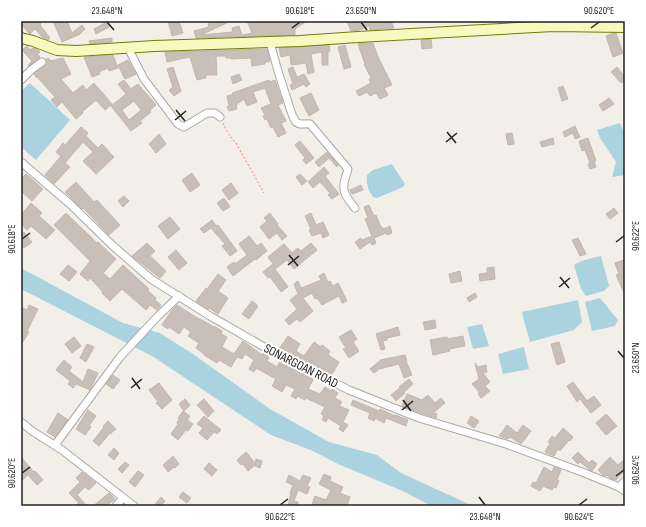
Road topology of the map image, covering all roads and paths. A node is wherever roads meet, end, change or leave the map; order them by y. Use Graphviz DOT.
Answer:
graph roads {
  1 [pos="620,25"];
  2 [pos="21,38"];
  3 [pos="270,42"];
  4 [pos="128,48"];
  5 [pos="42,62"];
  6 [pos="21,80"];
  7 [pos="220,117"];
  8 [pos="21,162"];
  9 [pos="264,193"];
  10 [pos="355,208"];
  11 [pos="179,296"];
  12 [pos="21,422"];
  13 [pos="56,446"];
  14 [pos="625,481"];
  15 [pos="622,489"];
  16 [pos="123,498"];
  17 [pos="116,506"];
  18 [pos="134,506"];
  1 -- 3 [label="main road"];
  2 -- 4 [label="main road"];
  3 -- 4 [label="main road"];
  3 -- 10 [label="street"];
  4 -- 7 [label="street"];
  5 -- 6 [label="street"];
  7 -- 9 [label="path"];
  8 -- 11 [label="street, SONARGOAN ROAD"];
  11 -- 13 [label="street"];
  11 -- 15 [label="street, SONARGOAN ROAD"];
  12 -- 13 [label="street"];
  13 -- 16 [label="street"];
  14 -- 15 [label="street"];
  16 -- 17 [label="street"];
  16 -- 18 [label="street"];
}
